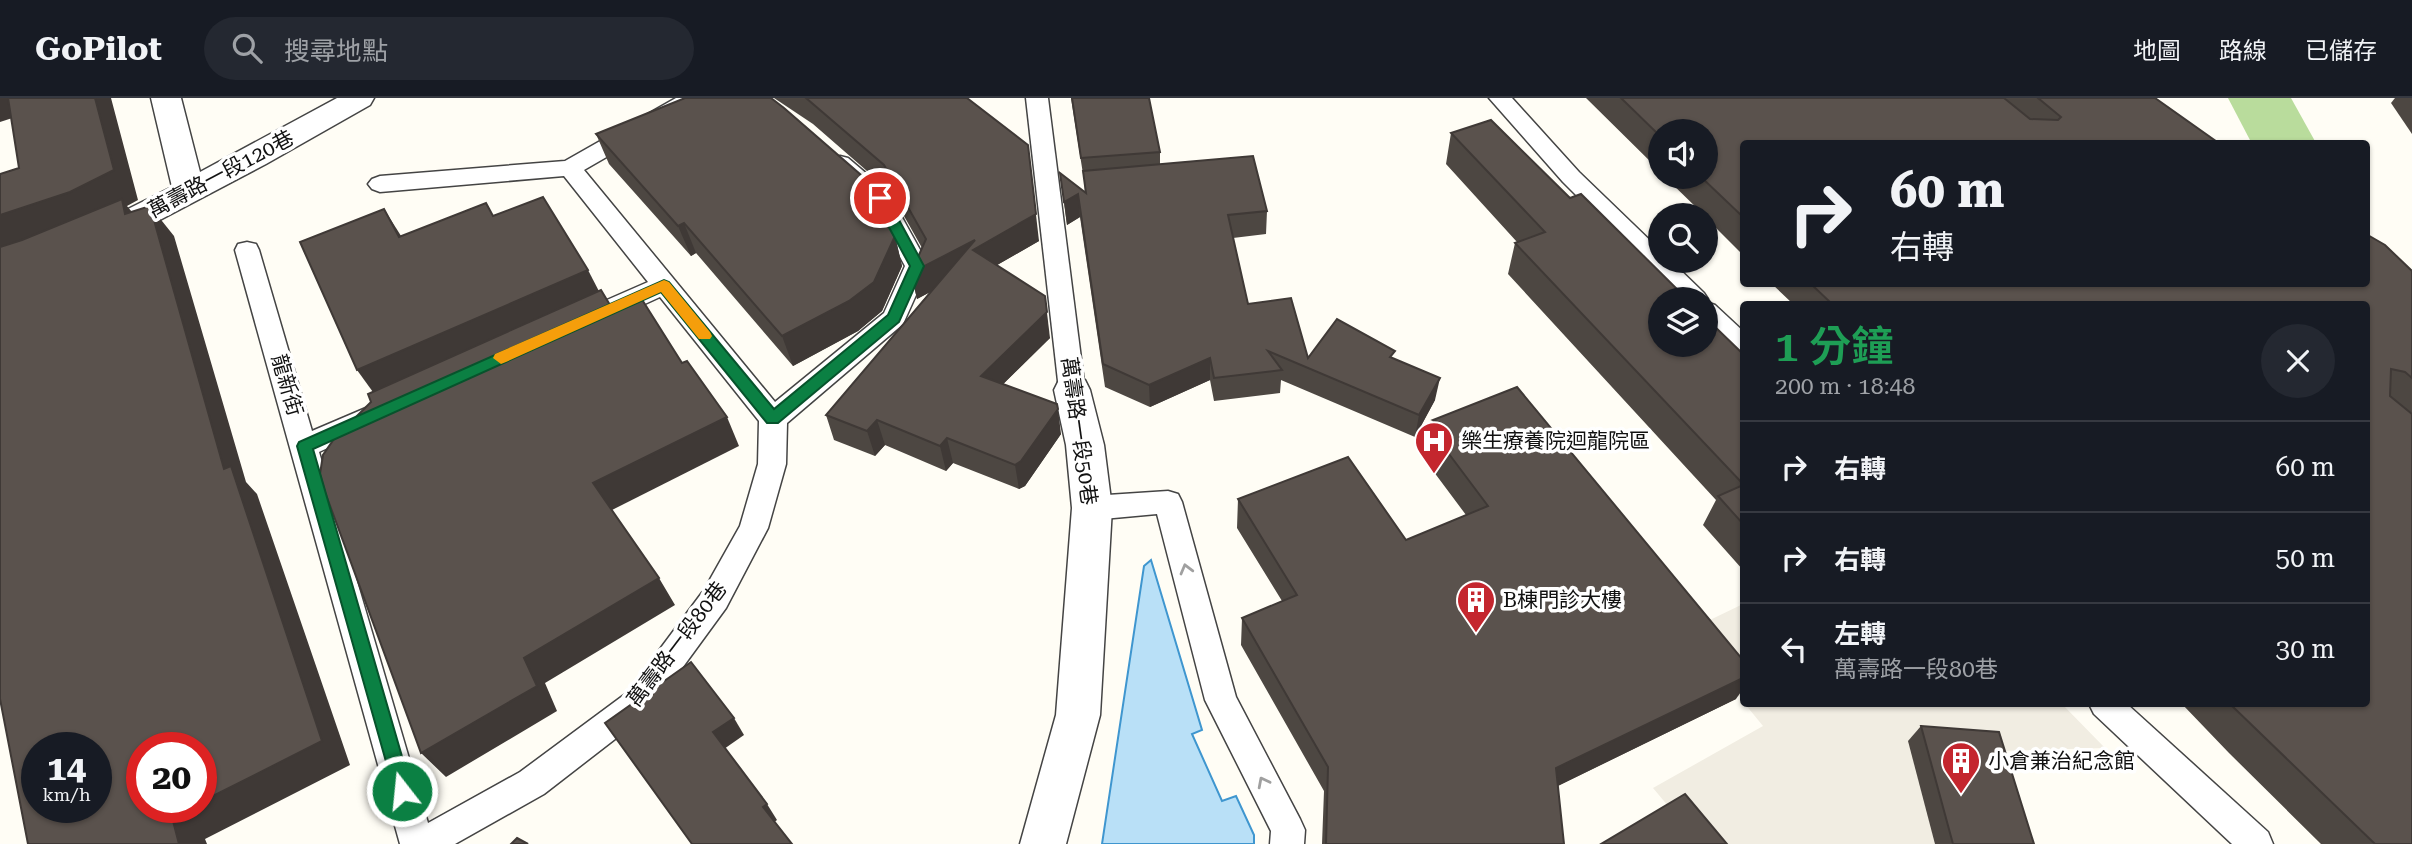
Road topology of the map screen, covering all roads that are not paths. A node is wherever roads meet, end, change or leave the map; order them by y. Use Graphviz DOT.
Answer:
graph roads {
  1 [pos="166,98"];
  2 [pos="359,98"];
  3 [pos="692,98"];
  4 [pos="1037,98"];
  5 [pos="1500,98"];
  6 [pos="822,148"];
  7 [pos="570,168"];
  8 [pos="380,184"];
  9 [pos="1074,185"];
  10 [pos="1046,187"];
  11 [pos="189,192"];
  12 [pos="85,241"];
  13 [pos="247,250"];
  14 [pos="664,285"];
  15 [pos="1683,287"];
  16 [pos="1718,323"];
  17 [pos="552,335"];
  18 [pos="1740,344"];
  19 [pos="1072,390"];
  20 [pos="404,402"];
  21 [pos="772,419"];
  22 [pos="305,446"];
  23 [pos="1092,508"];
  24 [pos="2108,707"];
  25 [pos="417,844"];
  26 [pos="423,844"];
  27 [pos="1043,844"];
  28 [pos="1287,844"];
  29 [pos="2256,844"];
  1 -- 11 [label="street"];
  2 -- 11 [label="street, 萬壽路一段120巷"];
  3 -- 7 [label="lane"];
  4 -- 10 [label="lane, 萬壽路一段50巷"];
  5 -- 15 [label="lane"];
  6 -- 21 [label="lane"];
  7 -- 8 [label="lane"];
  7 -- 14 [label="lane"];
  9 -- 10 [label="lane"];
  10 -- 19 [label="lane, 萬壽路一段50巷"];
  11 -- 12 [label="street, 萬壽路一段120巷"];
  13 -- 22 [label="lane, 龍新街"];
  14 -- 17 [label="lane"];
  14 -- 21 [label="lane"];
  16 -- 18 [label="lane"];
  19 -- 23 [label="street, 萬壽路一段50巷"];
  20 -- 22 [label="lane"];
  21 -- 26 [label="lane, 萬壽路一段80巷"];
  22 -- 25 [label="lane, 龍新街"];
  23 -- 27 [label="street, 萬壽路一段50巷"];
  28 -- 23 [label="lane, one-way"];
  24 -- 29 [label="lane"];
}
